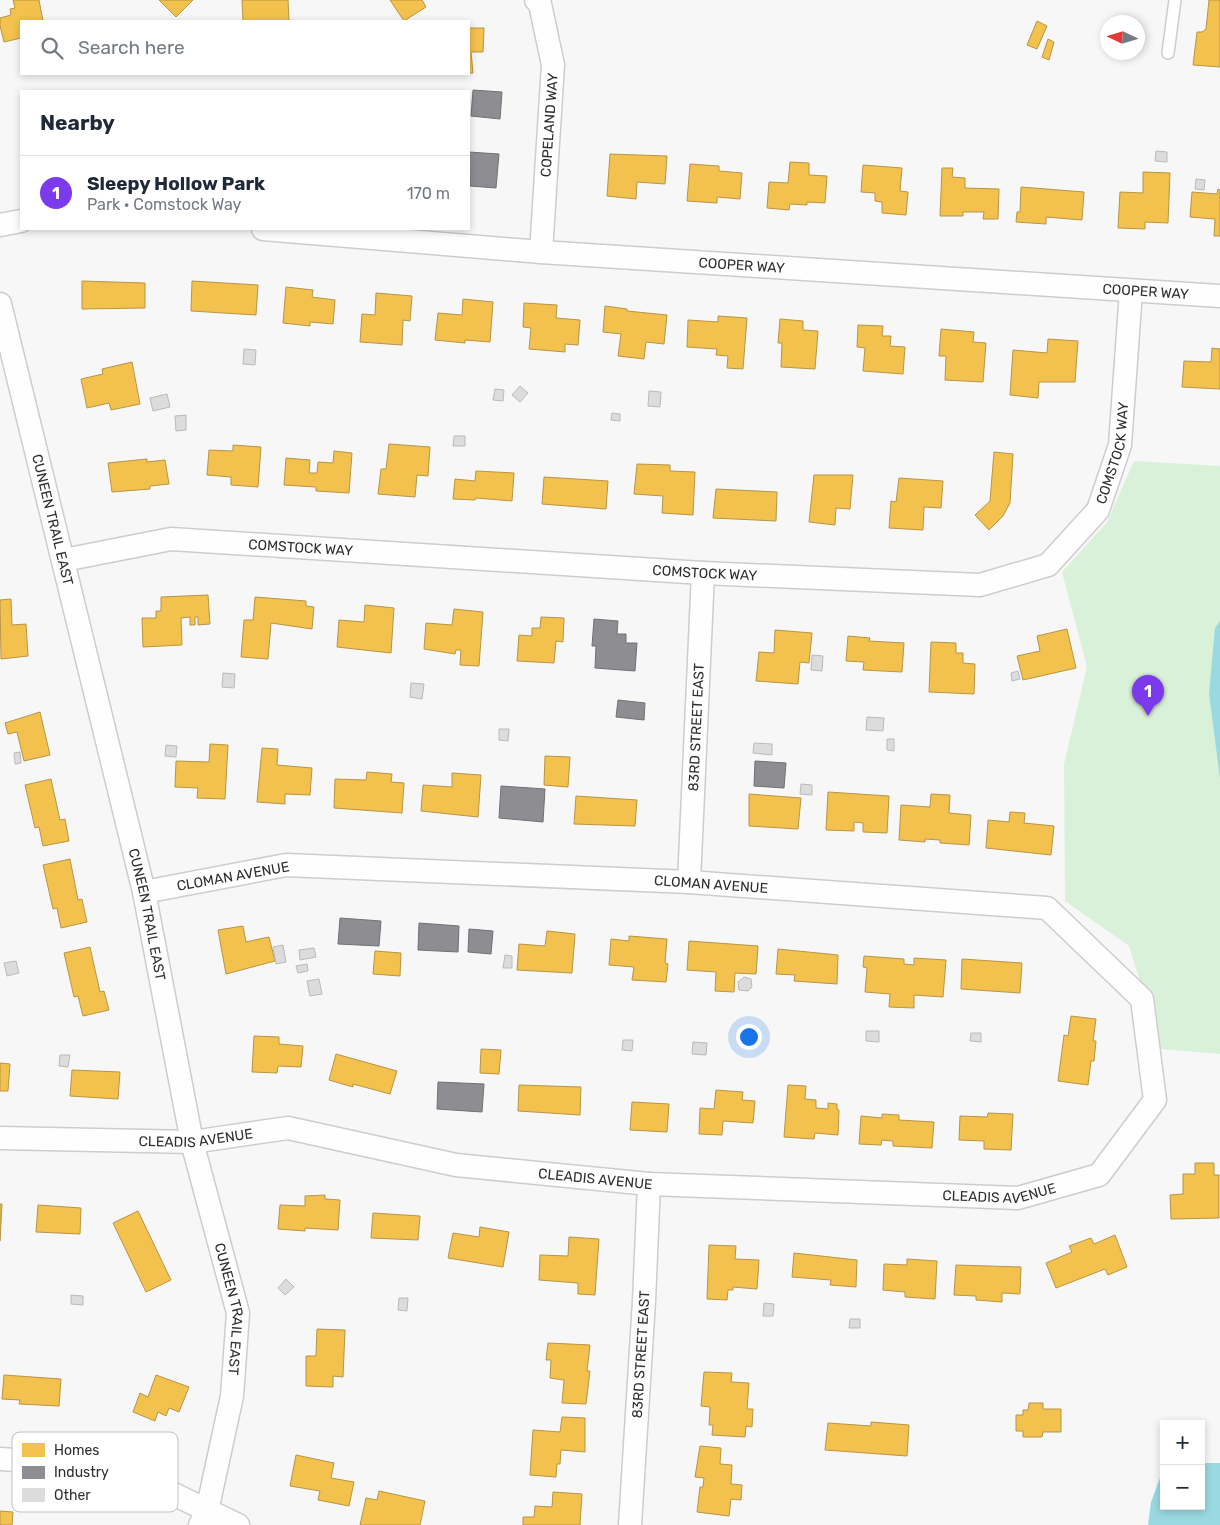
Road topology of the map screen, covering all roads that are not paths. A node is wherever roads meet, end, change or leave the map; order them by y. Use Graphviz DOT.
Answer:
graph roads {
  1 [pos="536,0"];
  2 [pos="1175,0"];
  3 [pos="1168,53"];
  4 [pos="20,221"];
  5 [pos="0,225"];
  6 [pos="276,230"];
  7 [pos="541,252"];
  8 [pos="1131,291"];
  9 [pos="1220,296"];
  10 [pos="0,304"];
  11 [pos="64,560"];
  12 [pos="702,573"];
  13 [pos="689,882"];
  14 [pos="144,892"];
  15 [pos="1155,1100"];
  16 [pos="0,1138"];
  17 [pos="192,1142"];
  18 [pos="649,1184"];
  19 [pos="178,1502"];
  20 [pos="203,1518"];
  21 [pos="238,1525"];
  22 [pos="630,1525"];
  1 -- 7 [label="street, COPELAND WAY"];
  2 -- 3 [label="lane"];
  4 -- 5 [label="street"];
  6 -- 7 [label="street, COOPER WAY"];
  7 -- 8 [label="street, COOPER WAY"];
  8 -- 9 [label="street, COOPER WAY"];
  8 -- 12 [label="street, COMSTOCK WAY"];
  10 -- 11 [label="street, CUNEEN TRAIL EAST"];
  11 -- 12 [label="street, COMSTOCK WAY"];
  11 -- 14 [label="street, CUNEEN TRAIL EAST"];
  12 -- 13 [label="street, 83RD STREET EAST"];
  13 -- 14 [label="street, CLOMAN AVENUE"];
  13 -- 15 [label="street, CLOMAN AVENUE"];
  14 -- 17 [label="street, CUNEEN TRAIL EAST"];
  15 -- 18 [label="street, CLEADIS AVENUE"];
  16 -- 17 [label="street, CLEADIS AVENUE"];
  17 -- 18 [label="street, CLEADIS AVENUE"];
  17 -- 20 [label="street, CUNEEN TRAIL EAST"];
  18 -- 22 [label="street, 83RD STREET EAST"];
  19 -- 20 [label="street"];
  20 -- 21 [label="street"];
}
